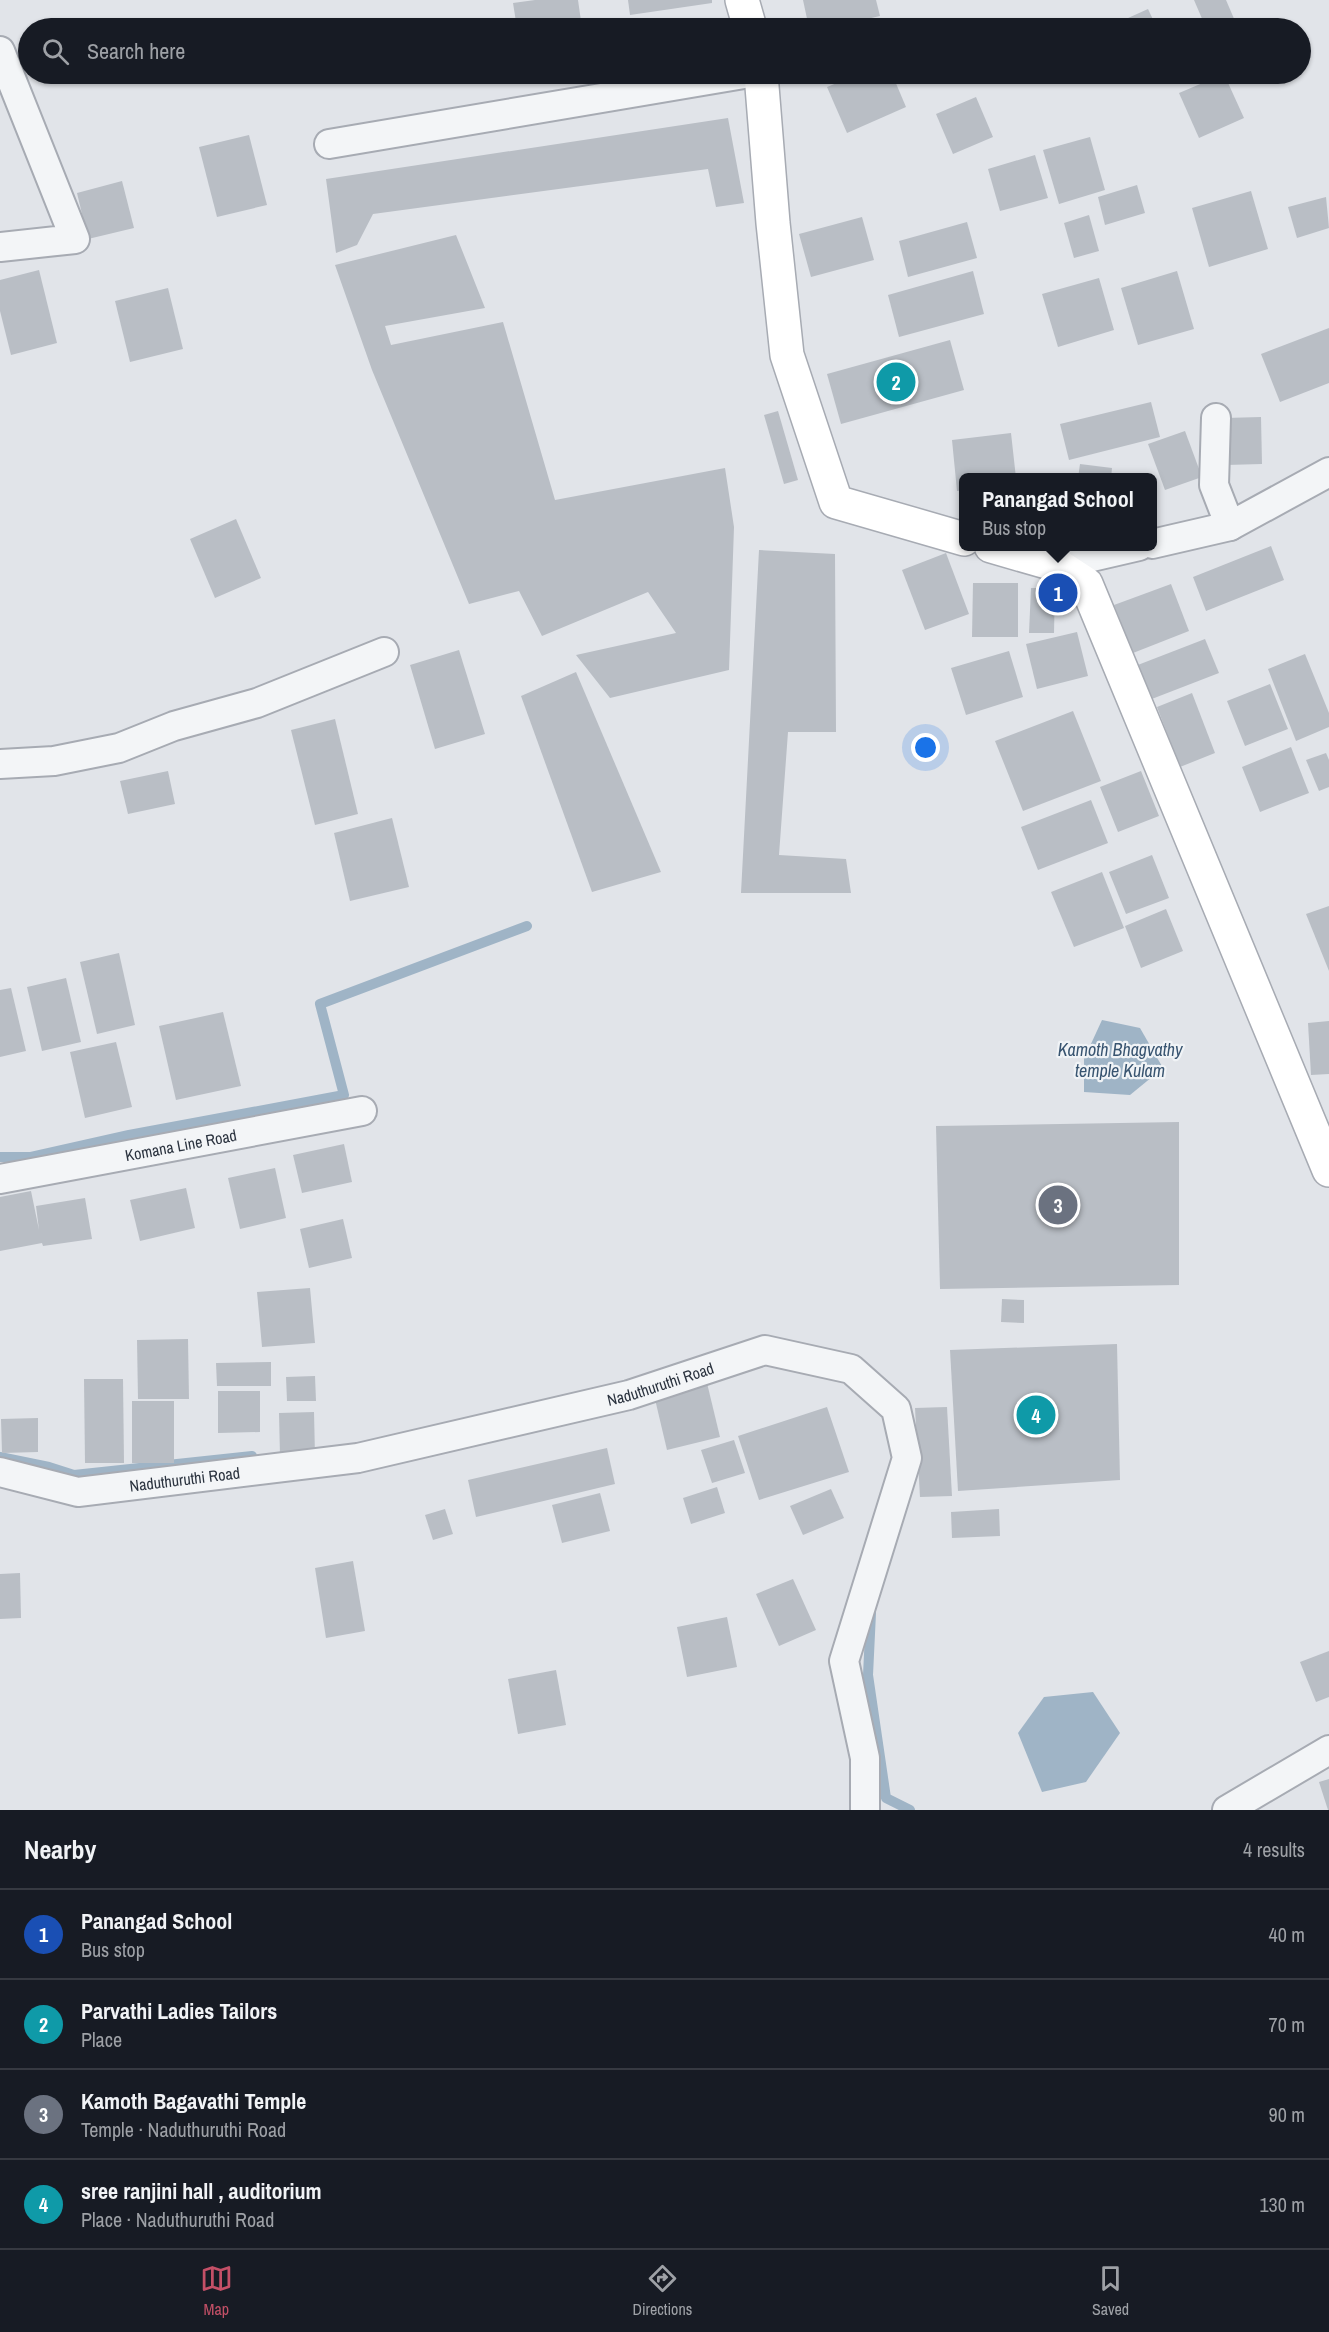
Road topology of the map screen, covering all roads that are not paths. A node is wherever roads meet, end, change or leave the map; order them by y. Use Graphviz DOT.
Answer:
graph roads {
  1 [pos="742,0"];
  2 [pos="747,18"];
  3 [pos="0,51"];
  4 [pos="685,84"];
  5 [pos="762,84"];
  6 [pos="329,144"];
  7 [pos="0,246"];
  8 [pos="1216,418"];
  9 [pos="1329,472"];
  10 [pos="1230,526"];
  11 [pos="959,538"];
  12 [pos="1157,543"];
  13 [pos="1008,551"];
  14 [pos="1117,551"];
  15 [pos="1056,565"];
  16 [pos="384,652"];
  17 [pos="0,764"];
  18 [pos="362,1111"];
  19 [pos="1329,1170"];
  20 [pos="0,1179"];
  21 [pos="0,1472"];
  22 [pos="1329,1750"];
  23 [pos="865,1810"];
  24 [pos="1227,1810"];
  1 -- 2 [label="main road"];
  3 -- 7 [label="street"];
  4 -- 6 [label="street"];
  5 -- 11 [label="main road"];
  8 -- 10 [label="street"];
  9 -- 10 [label="street"];
  10 -- 12 [label="street"];
  13 -- 15 [label="main road"];
  14 -- 15 [label="street"];
  15 -- 19 [label="main road"];
  16 -- 17 [label="street"];
  18 -- 20 [label="street, Komana Line Road"];
  21 -- 23 [label="street, Naduthuruthi Road"];
  22 -- 24 [label="street"];
}
